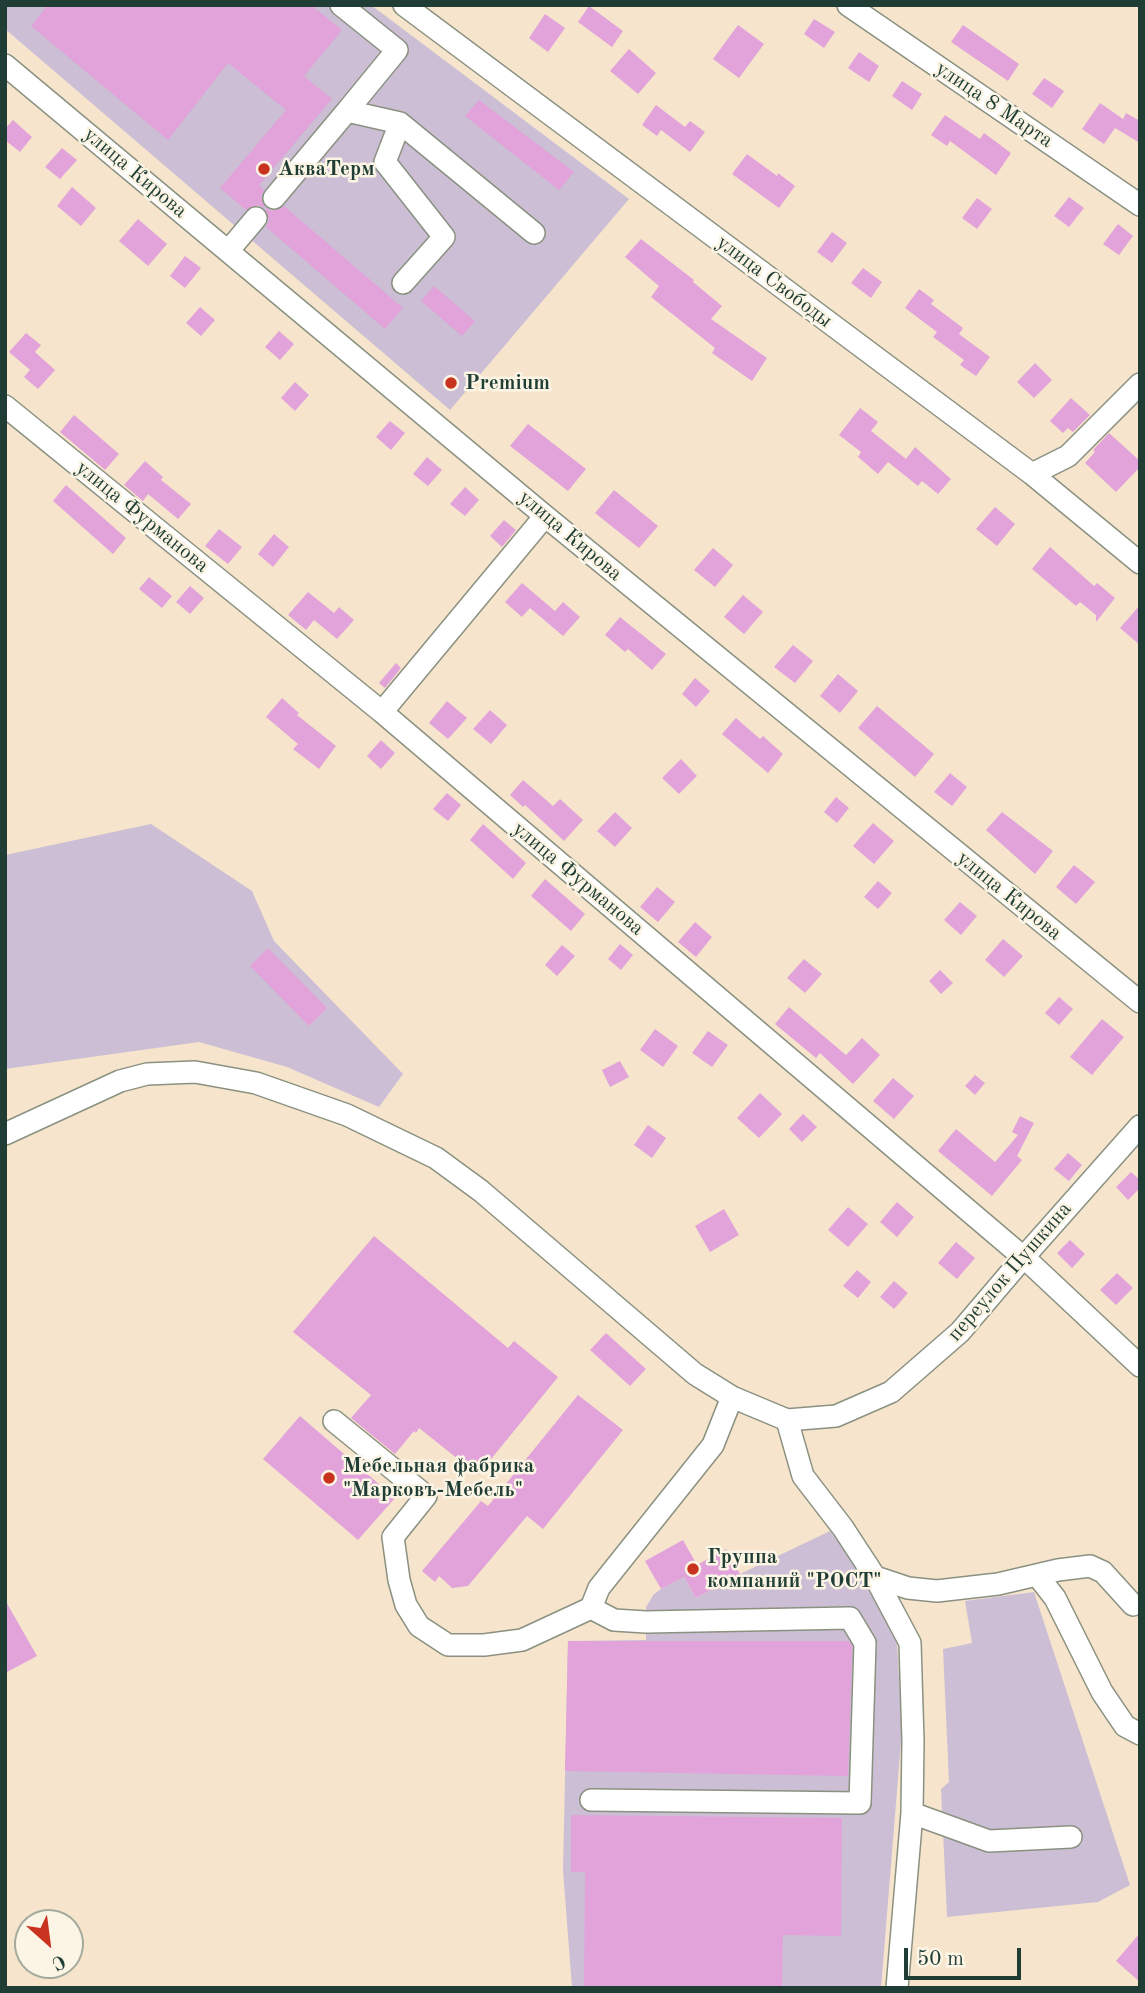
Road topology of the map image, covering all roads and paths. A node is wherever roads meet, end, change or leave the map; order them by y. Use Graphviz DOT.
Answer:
graph roads {
  1 [pos="341,5"];
  2 [pos="404,5"];
  3 [pos="848,5"];
  4 [pos="5,65"];
  5 [pos="347,111"];
  6 [pos="400,123"];
  7 [pos="274,198"];
  8 [pos="1140,205"];
  9 [pos="256,218"];
  10 [pos="534,233"];
  11 [pos="229,250"];
  12 [pos="403,283"];
  13 [pos="1140,384"];
  14 [pos="5,406"];
  15 [pos="1032,474"];
  16 [pos="545,516"];
  17 [pos="1140,563"];
  18 [pos="382,712"];
  19 [pos="1140,1002"];
  20 [pos="1140,1126"];
  21 [pos="5,1134"];
  22 [pos="1023,1258"];
  23 [pos="1140,1366"];
  24 [pos="732,1397"];
  25 [pos="787,1420"];
  26 [pos="334,1421"];
  27 [pos="1037,1575"];
  28 [pos="875,1577"];
  29 [pos="1133,1605"];
  30 [pos="591,1608"];
  31 [pos="1140,1734"];
  32 [pos="591,1800"];
  33 [pos="912,1813"];
  34 [pos="1072,1837"];
  35 [pos="897,1988"];
  1 -- 5 [label="street"];
  2 -- 15 [label="street, улица Свободы"];
  3 -- 8 [label="street, улица 8 Марта"];
  4 -- 11 [label="street, улица Кирова"];
  5 -- 6 [label="street"];
  5 -- 7 [label="street"];
  6 -- 10 [label="street"];
  6 -- 12 [label="street"];
  9 -- 11 [label="street"];
  11 -- 16 [label="street, улица Кирова"];
  13 -- 15 [label="street"];
  14 -- 18 [label="street, улица Фурманова"];
  15 -- 17 [label="street, улица Свободы"];
  16 -- 18 [label="street"];
  16 -- 19 [label="street, улица Кирова"];
  18 -- 22 [label="street, улица Фурманова"];
  20 -- 22 [label="street, переулок Пушкина"];
  21 -- 24 [label="street"];
  22 -- 23 [label="street, улица Фурманова"];
  22 -- 25 [label="street, переулок Пушкина"];
  24 -- 25 [label="street"];
  24 -- 30 [label="street"];
  25 -- 28 [label="street"];
  26 -- 30 [label="street"];
  27 -- 28 [label="street"];
  27 -- 29 [label="street"];
  27 -- 31 [label="street"];
  28 -- 33 [label="street"];
  30 -- 32 [label="street"];
  33 -- 34 [label="street"];
  33 -- 35 [label="street"];
}
